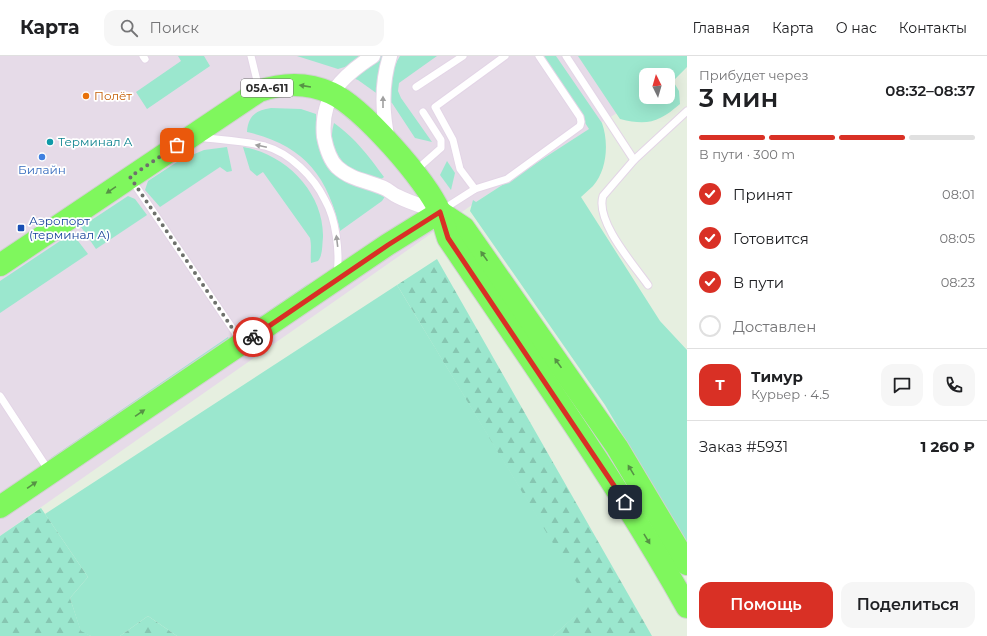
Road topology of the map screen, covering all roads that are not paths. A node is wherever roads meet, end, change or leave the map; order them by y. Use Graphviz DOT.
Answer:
graph roads {
  1 [pos="251,56"];
  2 [pos="373,56"];
  3 [pos="390,56"];
  4 [pos="462,56"];
  5 [pos="505,56"];
  6 [pos="538,56"];
  7 [pos="566,56"];
  8 [pos="416,87"];
  9 [pos="259,91"];
  10 [pos="332,93"];
  11 [pos="687,111"];
  12 [pos="423,112"];
  13 [pos="189,136"];
  14 [pos="388,141"];
  15 [pos="634,160"];
  16 [pos="414,172"];
  17 [pos="130,177"];
  18 [pos="475,189"];
  19 [pos="440,212"];
  20 [pos="0,265"];
  21 [pos="336,280"];
  22 [pos="648,285"];
  23 [pos="243,344"];
  24 [pos="0,396"];
  25 [pos="50,473"];
  26 [pos="0,507"];
  27 [pos="687,564"];
  28 [pos="687,607"];
  1 -- 9 [label="lane"];
  2 -- 10 [label="street"];
  14 -- 3 [label="street, one-way"];
  4 -- 8 [label="lane"];
  5 -- 18 [label="lane"];
  6 -- 18 [label="lane"];
  7 -- 15 [label="lane"];
  10 -- 9 [label="main road, 05А-611, one-way"];
  9 -- 13 [label="main road, 05А-611"];
  10 -- 14 [label="main road, 05А-611"];
  10 -- 19 [label="street"];
  11 -- 15 [label="lane"];
  12 -- 16 [label="lane"];
  13 -- 17 [label="main road, 05А-611"];
  21 -- 13 [label="lane, one-way"];
  14 -- 16 [label="main road, 05А-611"];
  15 -- 22 [label="lane"];
  16 -- 19 [label="main road, 05А-611"];
  17 -- 20 [label="main road, 05А-611, one-way"];
  17 -- 23 [label="lane"];
  18 -- 19 [label="lane"];
  19 -- 21 [label="main road"];
  27 -- 19 [label="main road, 05А-611, one-way"];
  19 -- 28 [label="main road, 05А-611, one-way"];
  21 -- 23 [label="main road"];
  25 -- 23 [label="main road, one-way"];
  24 -- 25 [label="lane"];
  26 -- 25 [label="main road, one-way"];
}
